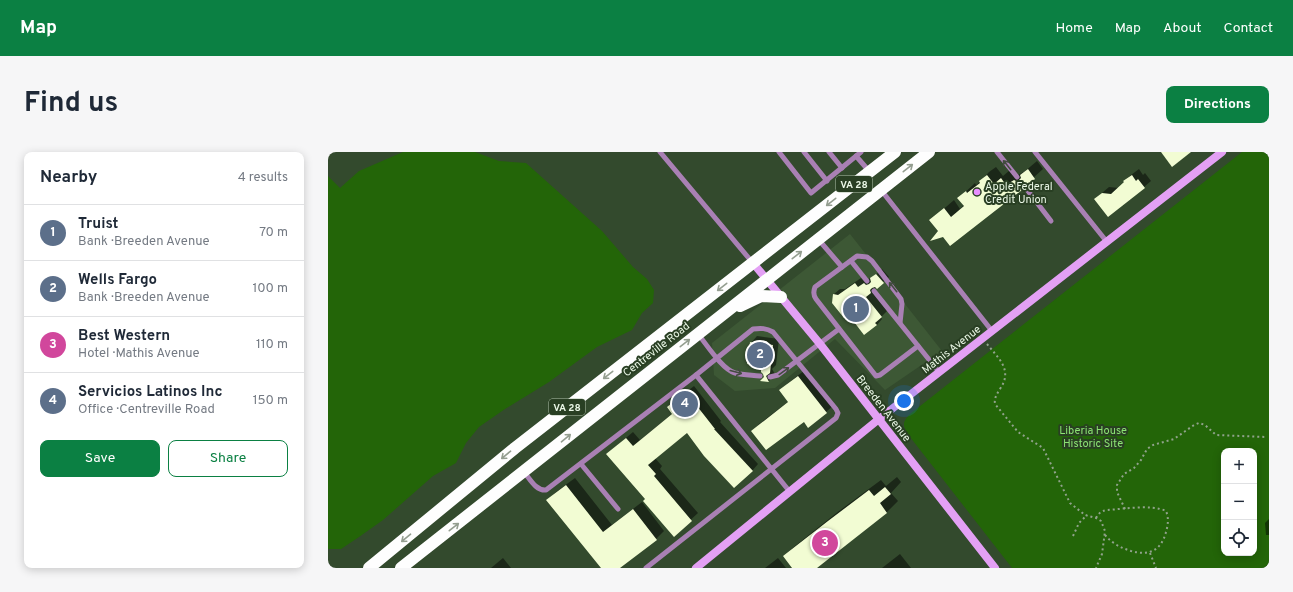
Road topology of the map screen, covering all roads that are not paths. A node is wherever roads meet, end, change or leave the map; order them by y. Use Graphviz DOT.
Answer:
graph roads {
  1 [pos="660,152"];
  2 [pos="779,152"];
  3 [pos="804,152"];
  4 [pos="829,152"];
  5 [pos="862,152"];
  6 [pos="894,152"];
  7 [pos="929,152"];
  8 [pos="997,152"];
  9 [pos="1035,152"];
  10 [pos="1222,152"];
  11 [pos="856,156"];
  12 [pos="842,168"];
  13 [pos="870,172"];
  14 [pos="1017,177"];
  15 [pos="827,180"];
  16 [pos="1025,187"];
  17 [pos="881,189"];
  18 [pos="1051,221"];
  19 [pos="818,239"];
  20 [pos="1107,242"];
  21 [pos="851,261"];
  22 [pos="753,263"];
  23 [pos="842,267"];
  24 [pos="767,279"];
  25 [pos="867,281"];
  26 [pos="874,291"];
  27 [pos="781,297"];
  28 [pos="721,315"];
  29 [pos="900,323"];
  30 [pos="839,329"];
  31 [pos="992,331"];
  32 [pos="698,333"];
  33 [pos="820,344"];
  34 [pos="918,346"];
  35 [pos="717,358"];
  36 [pos="797,361"];
  37 [pos="939,372"];
  38 [pos="696,375"];
  39 [pos="760,376"];
  40 [pos="770,377"];
  41 [pos="879,419"];
  42 [pos="581,464"];
  43 [pos="771,470"];
  44 [pos="524,472"];
  45 [pos="790,492"];
  46 [pos="618,509"];
  47 [pos="369,568"];
  48 [pos="401,568"];
  49 [pos="646,568"];
  50 [pos="696,568"];
  51 [pos="995,568"];
  1 -- 22 [label="lane"];
  2 -- 15 [label="lane"];
  3 -- 15 [label="lane"];
  4 -- 12 [label="lane"];
  5 -- 11 [label="lane"];
  6 -- 13 [label="highway, Centreville Road / VA 28"];
  17 -- 7 [label="highway, Centreville Road / VA 28, one-way"];
  14 -- 8 [label="lane, one-way"];
  9 -- 20 [label="lane"];
  10 -- 20 [label="street, Mathis Avenue"];
  11 -- 12 [label="lane"];
  11 -- 13 [label="lane"];
  12 -- 15 [label="lane"];
  13 -- 22 [label="highway, Centreville Road / VA 28, one-way"];
  16 -- 18 [label="lane"];
  17 -- 19 [label="highway, Centreville Road / VA 28"];
  17 -- 31 [label="lane"];
  19 -- 23 [label="lane"];
  24 -- 19 [label="highway, Centreville Road / VA 28, one-way"];
  20 -- 31 [label="street, Mathis Avenue"];
  21 -- 23 [label="lane"];
  21 -- 25 [label="lane"];
  29 -- 21 [label="lane, one-way"];
  22 -- 24 [label="street, Breeden Avenue"];
  22 -- 47 [label="highway, Centreville Road / VA 28, one-way"];
  23 -- 30 [label="lane"];
  24 -- 27 [label="street, Breeden Avenue"];
  24 -- 28 [label="highway, Centreville Road / VA 28"];
  26 -- 29 [label="lane"];
  27 -- 28 [label="highway"];
  27 -- 33 [label="street, Breeden Avenue"];
  28 -- 32 [label="highway, Centreville Road / VA 28"];
  29 -- 34 [label="lane"];
  30 -- 33 [label="lane"];
  30 -- 34 [label="lane"];
  31 -- 37 [label="street, Mathis Avenue"];
  32 -- 35 [label="lane"];
  44 -- 32 [label="highway, Centreville Road / VA 28, one-way"];
  33 -- 36 [label="lane"];
  33 -- 41 [label="street, Breeden Avenue"];
  34 -- 37 [label="lane"];
  35 -- 36 [label="lane"];
  35 -- 38 [label="lane"];
  35 -- 39 [label="lane, one-way"];
  40 -- 36 [label="lane, one-way"];
  36 -- 43 [label="lane"];
  37 -- 41 [label="street, Mathis Avenue"];
  38 -- 42 [label="lane"];
  38 -- 43 [label="lane"];
  41 -- 45 [label="street, Mathis Avenue"];
  41 -- 51 [label="street, Breeden Avenue"];
  42 -- 44 [label="lane"];
  42 -- 46 [label="lane"];
  43 -- 45 [label="lane"];
  43 -- 49 [label="lane"];
  48 -- 44 [label="highway, Centreville Road / VA 28, one-way"];
  45 -- 50 [label="street, Mathis Avenue"];
}
